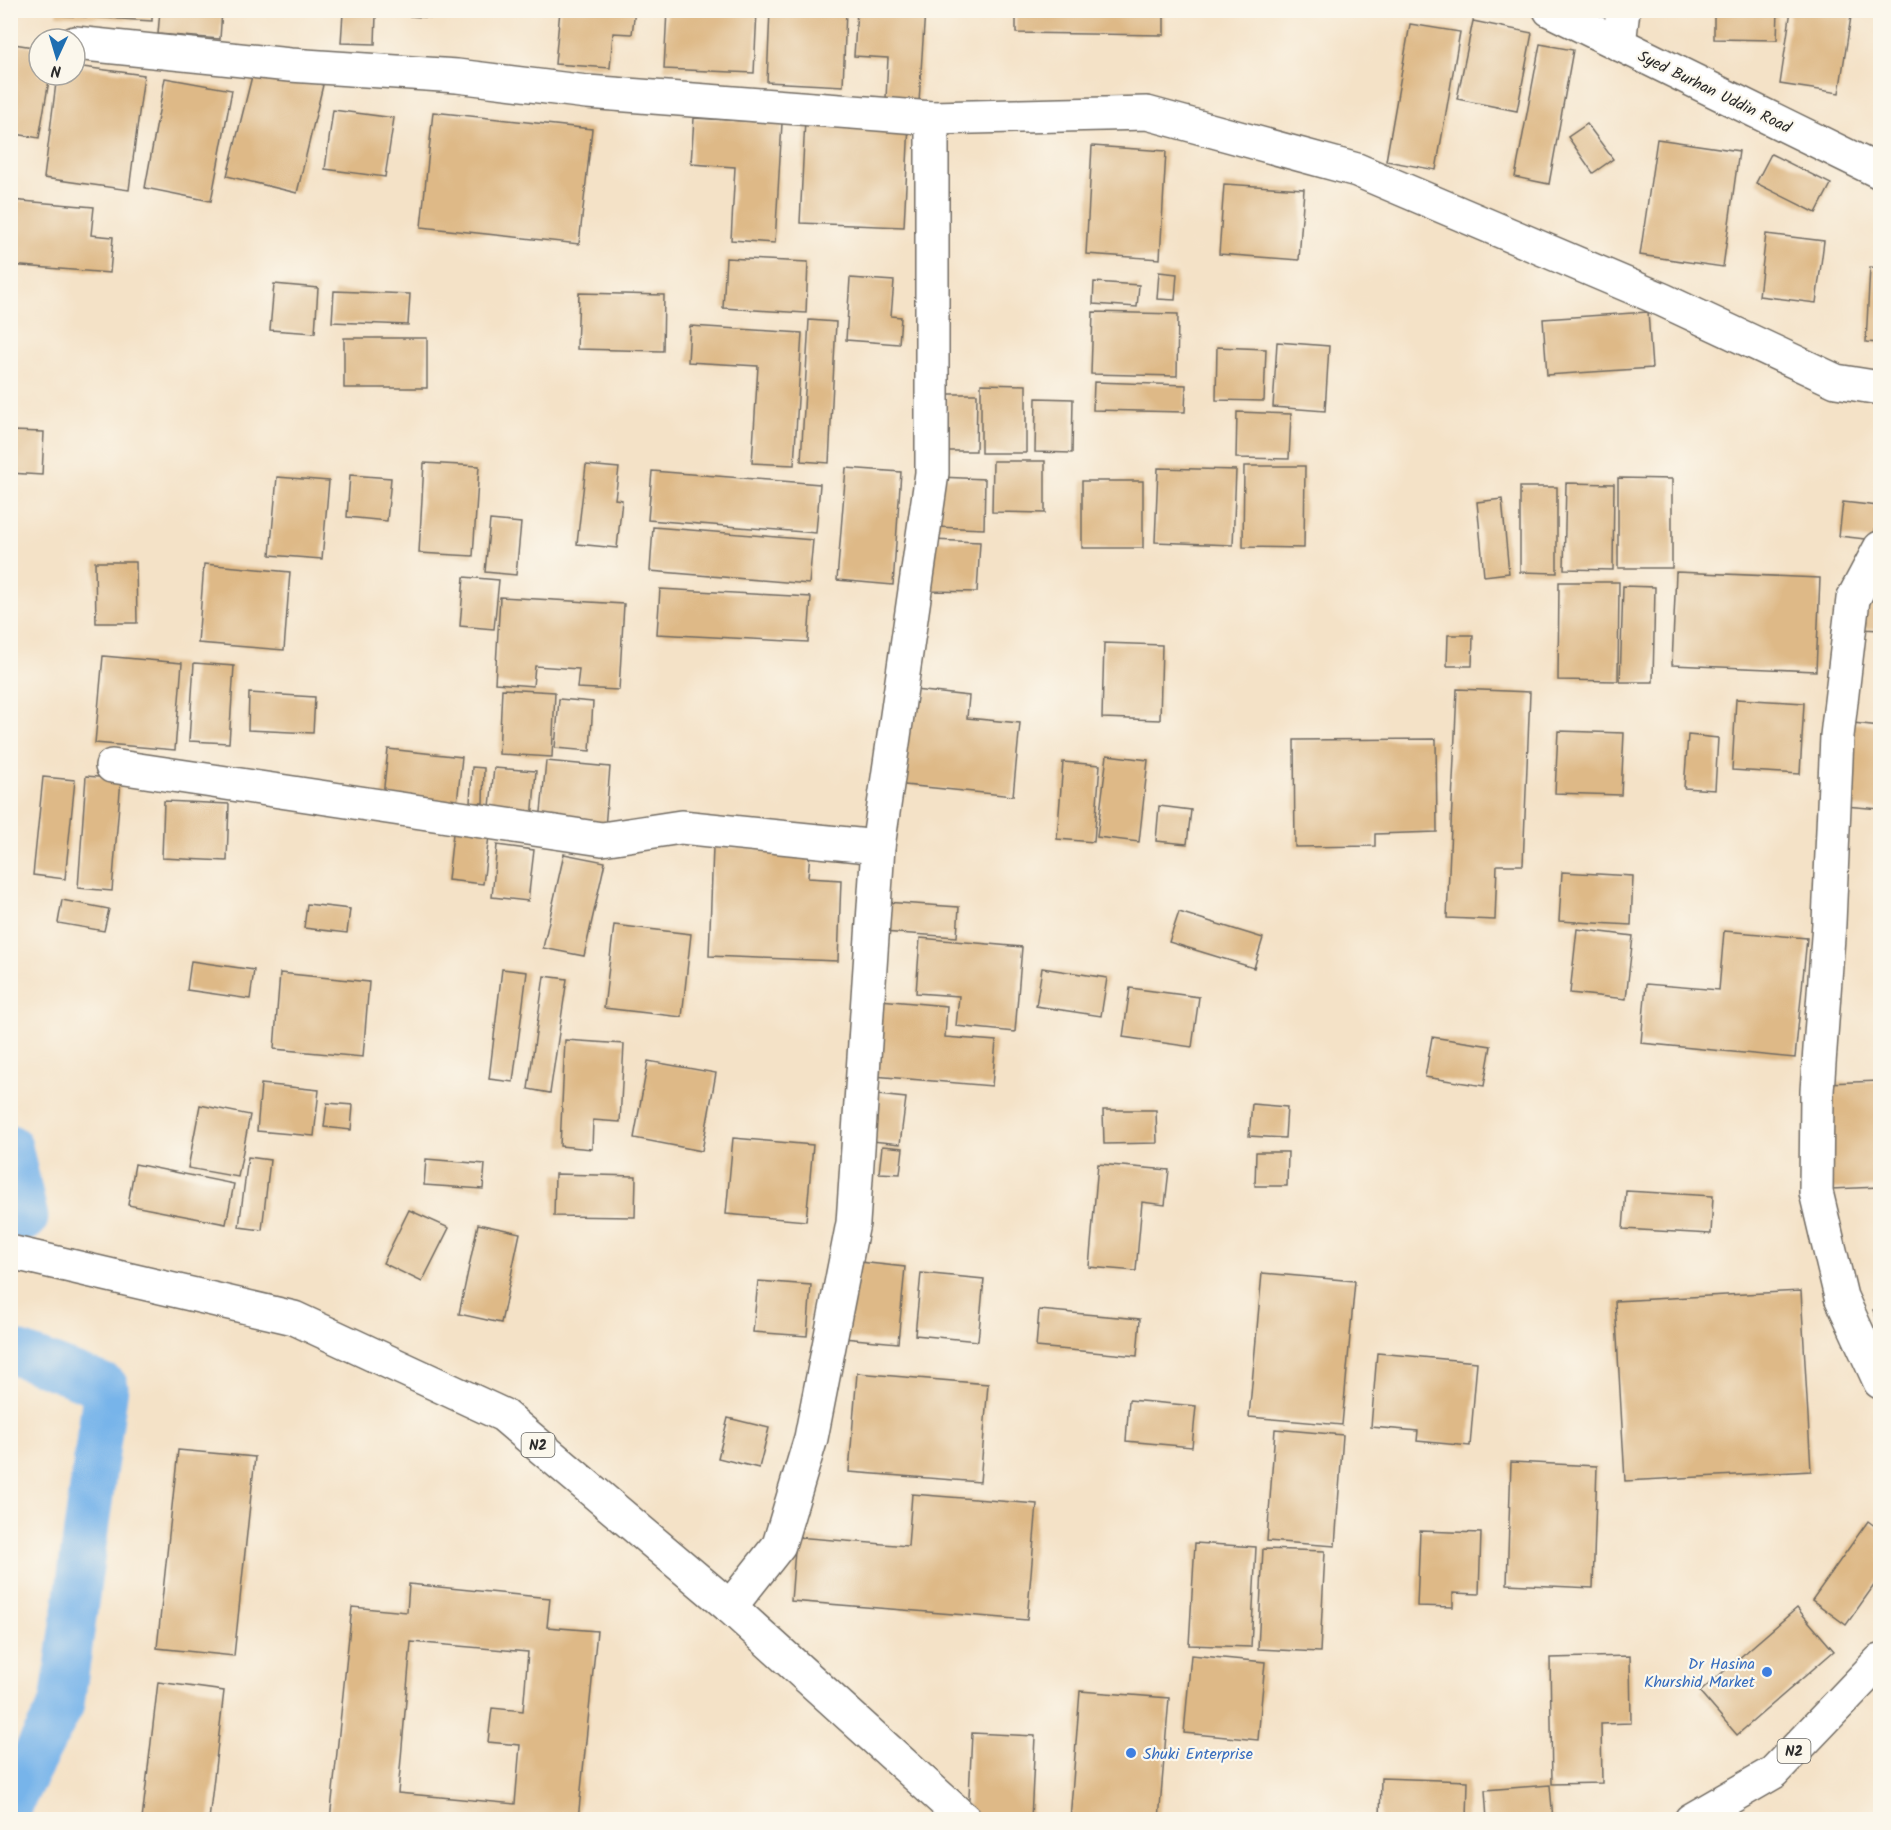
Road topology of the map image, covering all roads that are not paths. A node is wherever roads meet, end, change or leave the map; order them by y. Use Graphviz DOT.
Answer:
graph roads {
  1 [pos="1550,10"];
  2 [pos="1623,10"];
  3 [pos="87,44"];
  4 [pos="1619,44"];
  5 [pos="932,118"];
  6 [pos="1881,172"];
  7 [pos="1881,388"];
  8 [pos="1881,548"];
  9 [pos="112,766"];
  10 [pos="878,847"];
  11 [pos="10,1252"];
  12 [pos="1881,1382"];
  13 [pos="730,1607"];
  14 [pos="1881,1661"];
  15 [pos="965,1820"];
  16 [pos="1691,1820"];
  1 -- 4 [label="main road, Syed Burhan Uddin Road"];
  2 -- 4 [label="main road"];
  3 -- 5 [label="main road"];
  4 -- 6 [label="main road, Syed Burhan Uddin Road"];
  5 -- 7 [label="main road"];
  5 -- 10 [label="main road"];
  8 -- 12 [label="main road"];
  9 -- 10 [label="main road"];
  10 -- 13 [label="main road"];
  11 -- 13 [label="main road, N2"];
  13 -- 15 [label="main road, N2"];
  14 -- 16 [label="main road, N2"];
}
